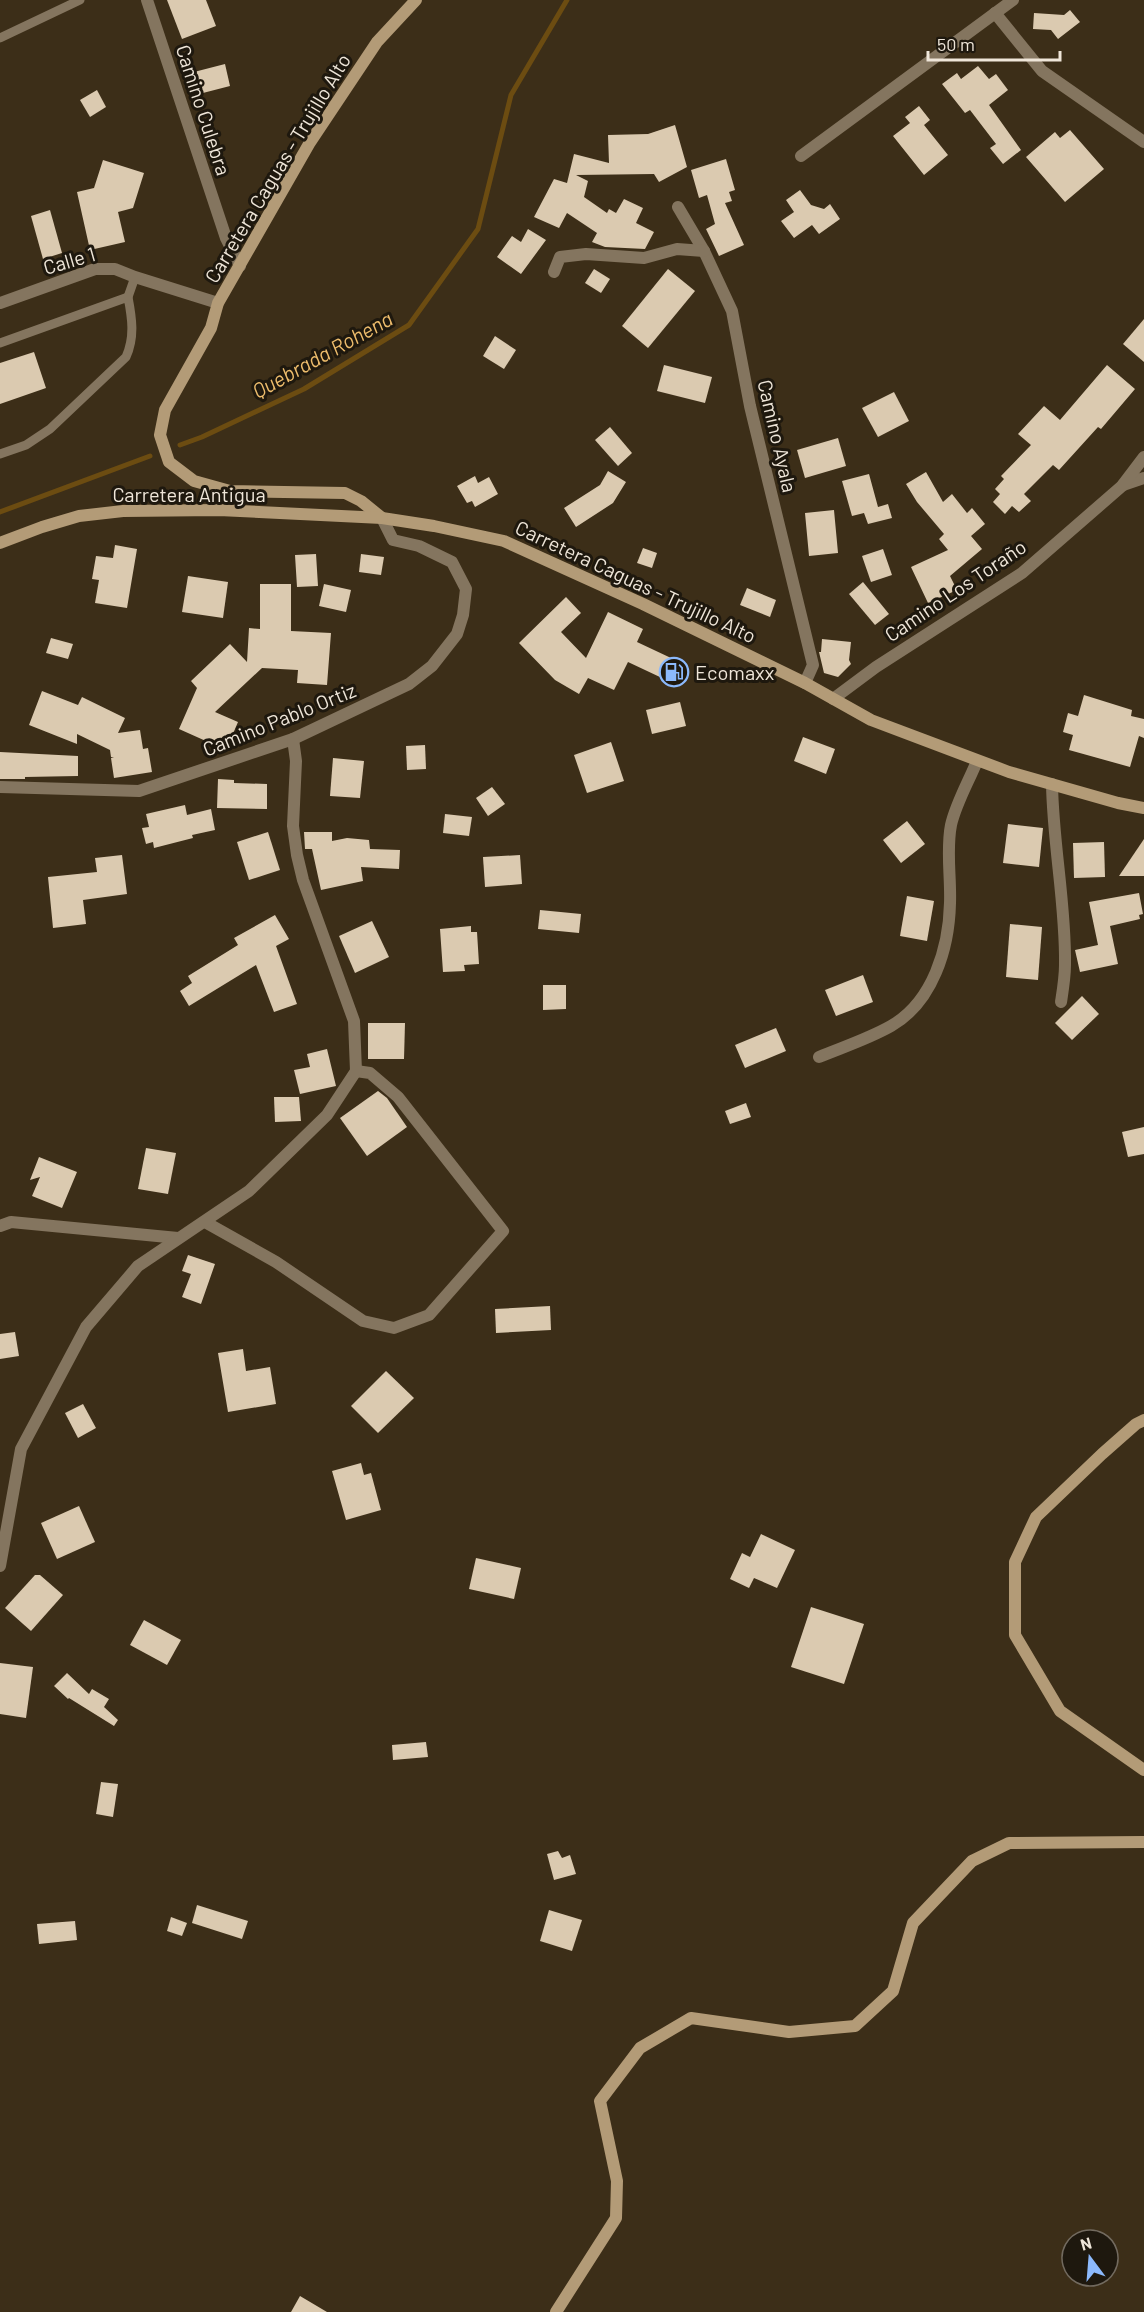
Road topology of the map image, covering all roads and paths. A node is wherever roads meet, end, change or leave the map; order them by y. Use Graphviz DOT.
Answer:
graph roads {
  1 [pos="80,0"];
  2 [pos="147,0"];
  3 [pos="416,0"];
  4 [pos="1012,0"];
  5 [pos="995,13"];
  6 [pos="0,38"];
  7 [pos="1144,142"];
  8 [pos="801,156"];
  9 [pos="678,207"];
  10 [pos="704,251"];
  11 [pos="240,266"];
  12 [pos="554,272"];
  13 [pos="135,278"];
  14 [pos="128,297"];
  15 [pos="0,303"];
  16 [pos="218,303"];
  17 [pos="0,343"];
  18 [pos="0,454"];
  19 [pos="1144,457"];
  20 [pos="1144,478"];
  21 [pos="1122,486"];
  22 [pos="382,518"];
  23 [pos="0,543"];
  24 [pos="806,682"];
  25 [pos="833,699"];
  26 [pos="293,739"];
  27 [pos="977,761"];
  28 [pos="1052,784"];
  29 [pos="0,787"];
  30 [pos="1144,808"];
  31 [pos="1061,1002"];
  32 [pos="819,1057"];
  33 [pos="356,1071"];
  34 [pos="205,1222"];
  35 [pos="0,1226"];
  36 [pos="178,1238"];
  37 [pos="1144,1420"];
  38 [pos="0,1566"];
  39 [pos="1144,1770"];
  40 [pos="1144,1842"];
  41 [pos="556,2312"];
  1 -- 6 [label="lane"];
  2 -- 11 [label="street, Camino Culebra"];
  3 -- 11 [label="street, Carretera Caguas - Trujillo Alto"];
  4 -- 5 [label="street"];
  5 -- 7 [label="street"];
  5 -- 8 [label="street"];
  9 -- 10 [label="street, Camino Ayala"];
  10 -- 12 [label="street"];
  10 -- 24 [label="street, Camino Ayala"];
  11 -- 16 [label="street, Carretera Caguas - Trujillo Alto"];
  13 -- 14 [label="lane"];
  13 -- 15 [label="street, Calle 1"];
  13 -- 16 [label="street, Calle 1"];
  14 -- 17 [label="lane"];
  14 -- 18 [label="lane"];
  16 -- 22 [label="street, Carretera Caguas - Trujillo Alto"];
  19 -- 21 [label="street, Camino Los Toraño"];
  20 -- 21 [label="street"];
  21 -- 25 [label="street, Camino Los Toraño"];
  22 -- 23 [label="street, Carretera Antigua"];
  22 -- 24 [label="street, Carretera Caguas - Trujillo Alto"];
  22 -- 26 [label="street, Camino Pablo Ortiz"];
  24 -- 25 [label="street, Carretera Caguas - Trujillo Alto"];
  25 -- 27 [label="street, Carretera Caguas - Trujillo Alto"];
  26 -- 29 [label="street, Camino Pablo Ortiz"];
  26 -- 33 [label="street"];
  27 -- 28 [label="street, Carretera Caguas - Trujillo Alto"];
  27 -- 32 [label="street"];
  28 -- 30 [label="street, Carretera Caguas - Trujillo Alto"];
  28 -- 31 [label="street"];
  33 -- 34 [label="street"];
  33 -- 34 [label="street"];
  34 -- 36 [label="street"];
  35 -- 36 [label="street"];
  36 -- 38 [label="street"];
  37 -- 39 [label="street"];
  40 -- 41 [label="street"];
}
